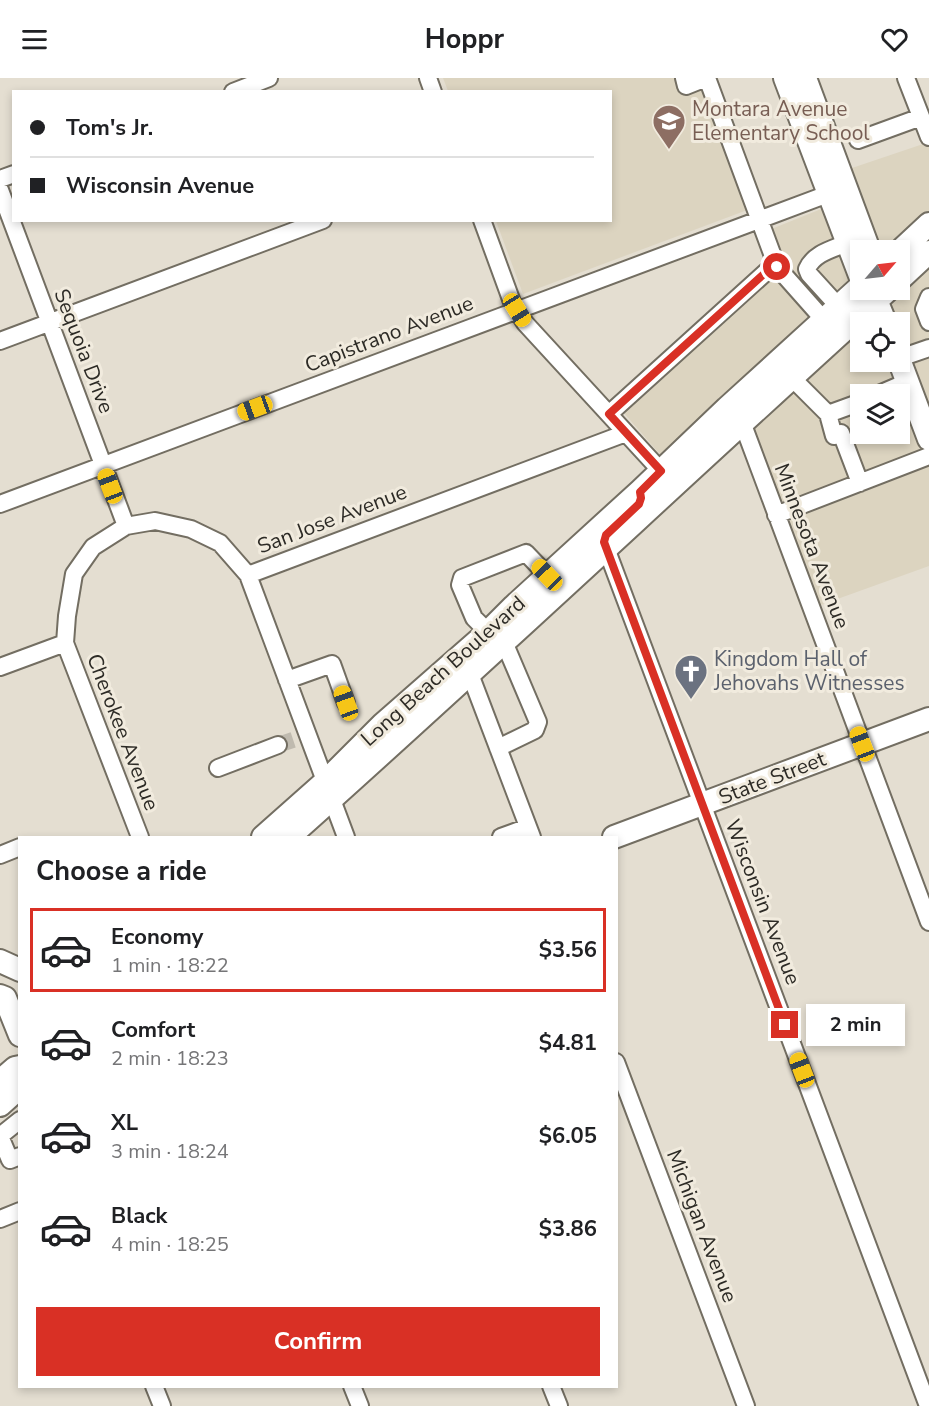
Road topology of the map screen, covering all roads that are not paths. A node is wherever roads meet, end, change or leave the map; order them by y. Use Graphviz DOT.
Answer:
graph roads {
  1 [pos="269,78"];
  2 [pos="684,78"];
  3 [pos="706,78"];
  4 [pos="785,78"];
  5 [pos="805,78"];
  6 [pos="906,78"];
  7 [pos="238,90"];
  8 [pos="925,124"];
  9 [pos="858,140"];
  10 [pos="0,190"];
  11 [pos="828,194"];
  12 [pos="760,219"];
  13 [pos="12,222"];
  14 [pos="12,222"];
  15 [pos="318,222"];
  16 [pos="483,222"];
  17 [pos="929,224"];
  18 [pos="865,240"];
  19 [pos="910,242"];
  20 [pos="843,244"];
  21 [pos="929,252"];
  22 [pos="850,257"];
  23 [pos="776,263"];
  24 [pos="910,270"];
  25 [pos="929,297"];
  26 [pos="856,300"];
  27 [pos="865,300"];
  28 [pos="517,310"];
  29 [pos="831,313"];
  30 [pos="929,321"];
  31 [pos="50,323"];
  32 [pos="0,341"];
  33 [pos="929,348"];
  34 [pos="910,361"];
  35 [pos="898,372"];
  36 [pos="904,372"];
  37 [pos="791,377"];
  38 [pos="888,384"];
  39 [pos="850,406"];
  40 [pos="609,414"];
  41 [pos="828,414"];
  42 [pos="741,422"];
  43 [pos="626,433"];
  44 [pos="929,439"];
  45 [pos="929,456"];
  46 [pos="103,465"];
  47 [pos="661,471"];
  48 [pos="860,483"];
  49 [pos="640,492"];
  50 [pos="0,504"];
  51 [pos="777,515"];
  52 [pos="126,526"];
  53 [pos="606,548"];
  54 [pos="248,575"];
  55 [pos="547,575"];
  56 [pos="496,637"];
  57 [pos="65,643"];
  58 [pos="0,668"];
  59 [pos="471,674"];
  60 [pos="287,681"];
  61 [pos="346,703"];
  62 [pos="929,719"];
  63 [pos="862,744"];
  64 [pos="278,746"];
  65 [pos="498,748"];
  66 [pos="218,768"];
  67 [pos="328,790"];
  68 [pos="702,804"];
  69 [pos="530,832"];
  70 [pos="140,836"];
  71 [pos="264,836"];
  72 [pos="290,836"];
  73 [pos="346,836"];
  74 [pos="507,836"];
  75 [pos="617,836"];
  76 [pos="18,848"];
  77 [pos="0,855"];
  78 [pos="929,922"];
  79 [pos="0,962"];
  80 [pos="18,969"];
  81 [pos="2,993"];
  82 [pos="18,1030"];
  83 [pos="18,1067"];
  84 [pos="618,1067"];
  85 [pos="0,1081"];
  86 [pos="18,1088"];
  87 [pos="0,1105"];
  88 [pos="18,1122"];
  89 [pos="18,1157"];
  90 [pos="18,1212"];
  91 [pos="0,1219"];
  92 [pos="155,1388"];
  93 [pos="353,1388"];
  94 [pos="552,1388"];
  95 [pos="162,1406"];
  96 [pos="360,1406"];
  97 [pos="559,1406"];
  98 [pos="746,1406"];
  99 [pos="928,1406"];
  1 -- 7 [label="street"];
  2 -- 3 [label="street"];
  3 -- 12 [label="street"];
  4 -- 11 [label="main road"];
  5 -- 18 [label="main road"];
  6 -- 8 [label="street"];
  8 -- 9 [label="street"];
  10 -- 13 [label="street, Sequoia Drive"];
  11 -- 12 [label="street, Capistrano Avenue"];
  11 -- 20 [label="main road"];
  12 -- 23 [label="street"];
  12 -- 28 [label="street, Capistrano Avenue"];
  14 -- 31 [label="street, Sequoia Drive"];
  15 -- 31 [label="street"];
  16 -- 28 [label="street"];
  17 -- 19 [label="main road"];
  20 -- 22 [label="main road"];
  20 -- 29 [label="street"];
  21 -- 24 [label="main road"];
  23 -- 29 [label="street"];
  23 -- 40 [label="street"];
  25 -- 30 [label="street"];
  26 -- 29 [label="main road, Long Beach Boulevard"];
  27 -- 37 [label="main road, Long Beach Boulevard"];
  28 -- 40 [label="street"];
  28 -- 46 [label="street, Capistrano Avenue"];
  29 -- 47 [label="main road, Long Beach Boulevard"];
  31 -- 32 [label="street"];
  31 -- 46 [label="street, Sequoia Drive"];
  33 -- 34 [label="street"];
  35 -- 38 [label="street"];
  36 -- 44 [label="main road"];
  37 -- 41 [label="street"];
  37 -- 42 [label="main road, Long Beach Boulevard"];
  39 -- 41 [label="street"];
  40 -- 43 [label="street"];
  41 -- 48 [label="street"];
  42 -- 51 [label="street, Minnesota Avenue"];
  42 -- 53 [label="main road, Long Beach Boulevard"];
  43 -- 47 [label="street"];
  43 -- 54 [label="street, San Jose Avenue"];
  45 -- 48 [label="street"];
  46 -- 50 [label="street, Capistrano Avenue"];
  46 -- 52 [label="street, Sequoia Drive"];
  47 -- 49 [label="main road, Long Beach Boulevard"];
  48 -- 51 [label="street"];
  49 -- 53 [label="main road"];
  49 -- 55 [label="main road, Long Beach Boulevard"];
  51 -- 63 [label="street, Minnesota Avenue"];
  52 -- 54 [label="street, San Jose Avenue"];
  52 -- 57 [label="street, San Jose Avenue"];
  53 -- 56 [label="main road, Long Beach Boulevard"];
  53 -- 68 [label="street, Wisconsin Avenue"];
  54 -- 60 [label="street"];
  55 -- 56 [label="main road, Long Beach Boulevard"];
  55 -- 56 [label="street"];
  56 -- 59 [label="main road, Long Beach Boulevard"];
  56 -- 65 [label="street"];
  56 -- 67 [label="main road, Long Beach Boulevard"];
  57 -- 58 [label="street"];
  57 -- 70 [label="street, Cherokee Avenue"];
  59 -- 65 [label="street"];
  59 -- 67 [label="main road, Long Beach Boulevard"];
  60 -- 61 [label="street"];
  60 -- 67 [label="street"];
  62 -- 63 [label="main road, State Street"];
  63 -- 68 [label="main road, State Street"];
  63 -- 78 [label="street, Minnesota Avenue"];
  64 -- 66 [label="street"];
  65 -- 69 [label="street"];
  67 -- 71 [label="main road, Long Beach Boulevard"];
  67 -- 72 [label="main road, Long Beach Boulevard"];
  67 -- 73 [label="street"];
  68 -- 75 [label="main road, State Street"];
  68 -- 99 [label="street, Wisconsin Avenue"];
  69 -- 74 [label="street"];
  76 -- 77 [label="street"];
  79 -- 80 [label="main road"];
  81 -- 82 [label="main road"];
  83 -- 85 [label="main road"];
  84 -- 98 [label="street, Michigan Avenue"];
  86 -- 87 [label="main road"];
  88 -- 89 [label="street"];
  90 -- 91 [label="street"];
  92 -- 95 [label="street"];
  93 -- 96 [label="street"];
  94 -- 97 [label="street"];
}
